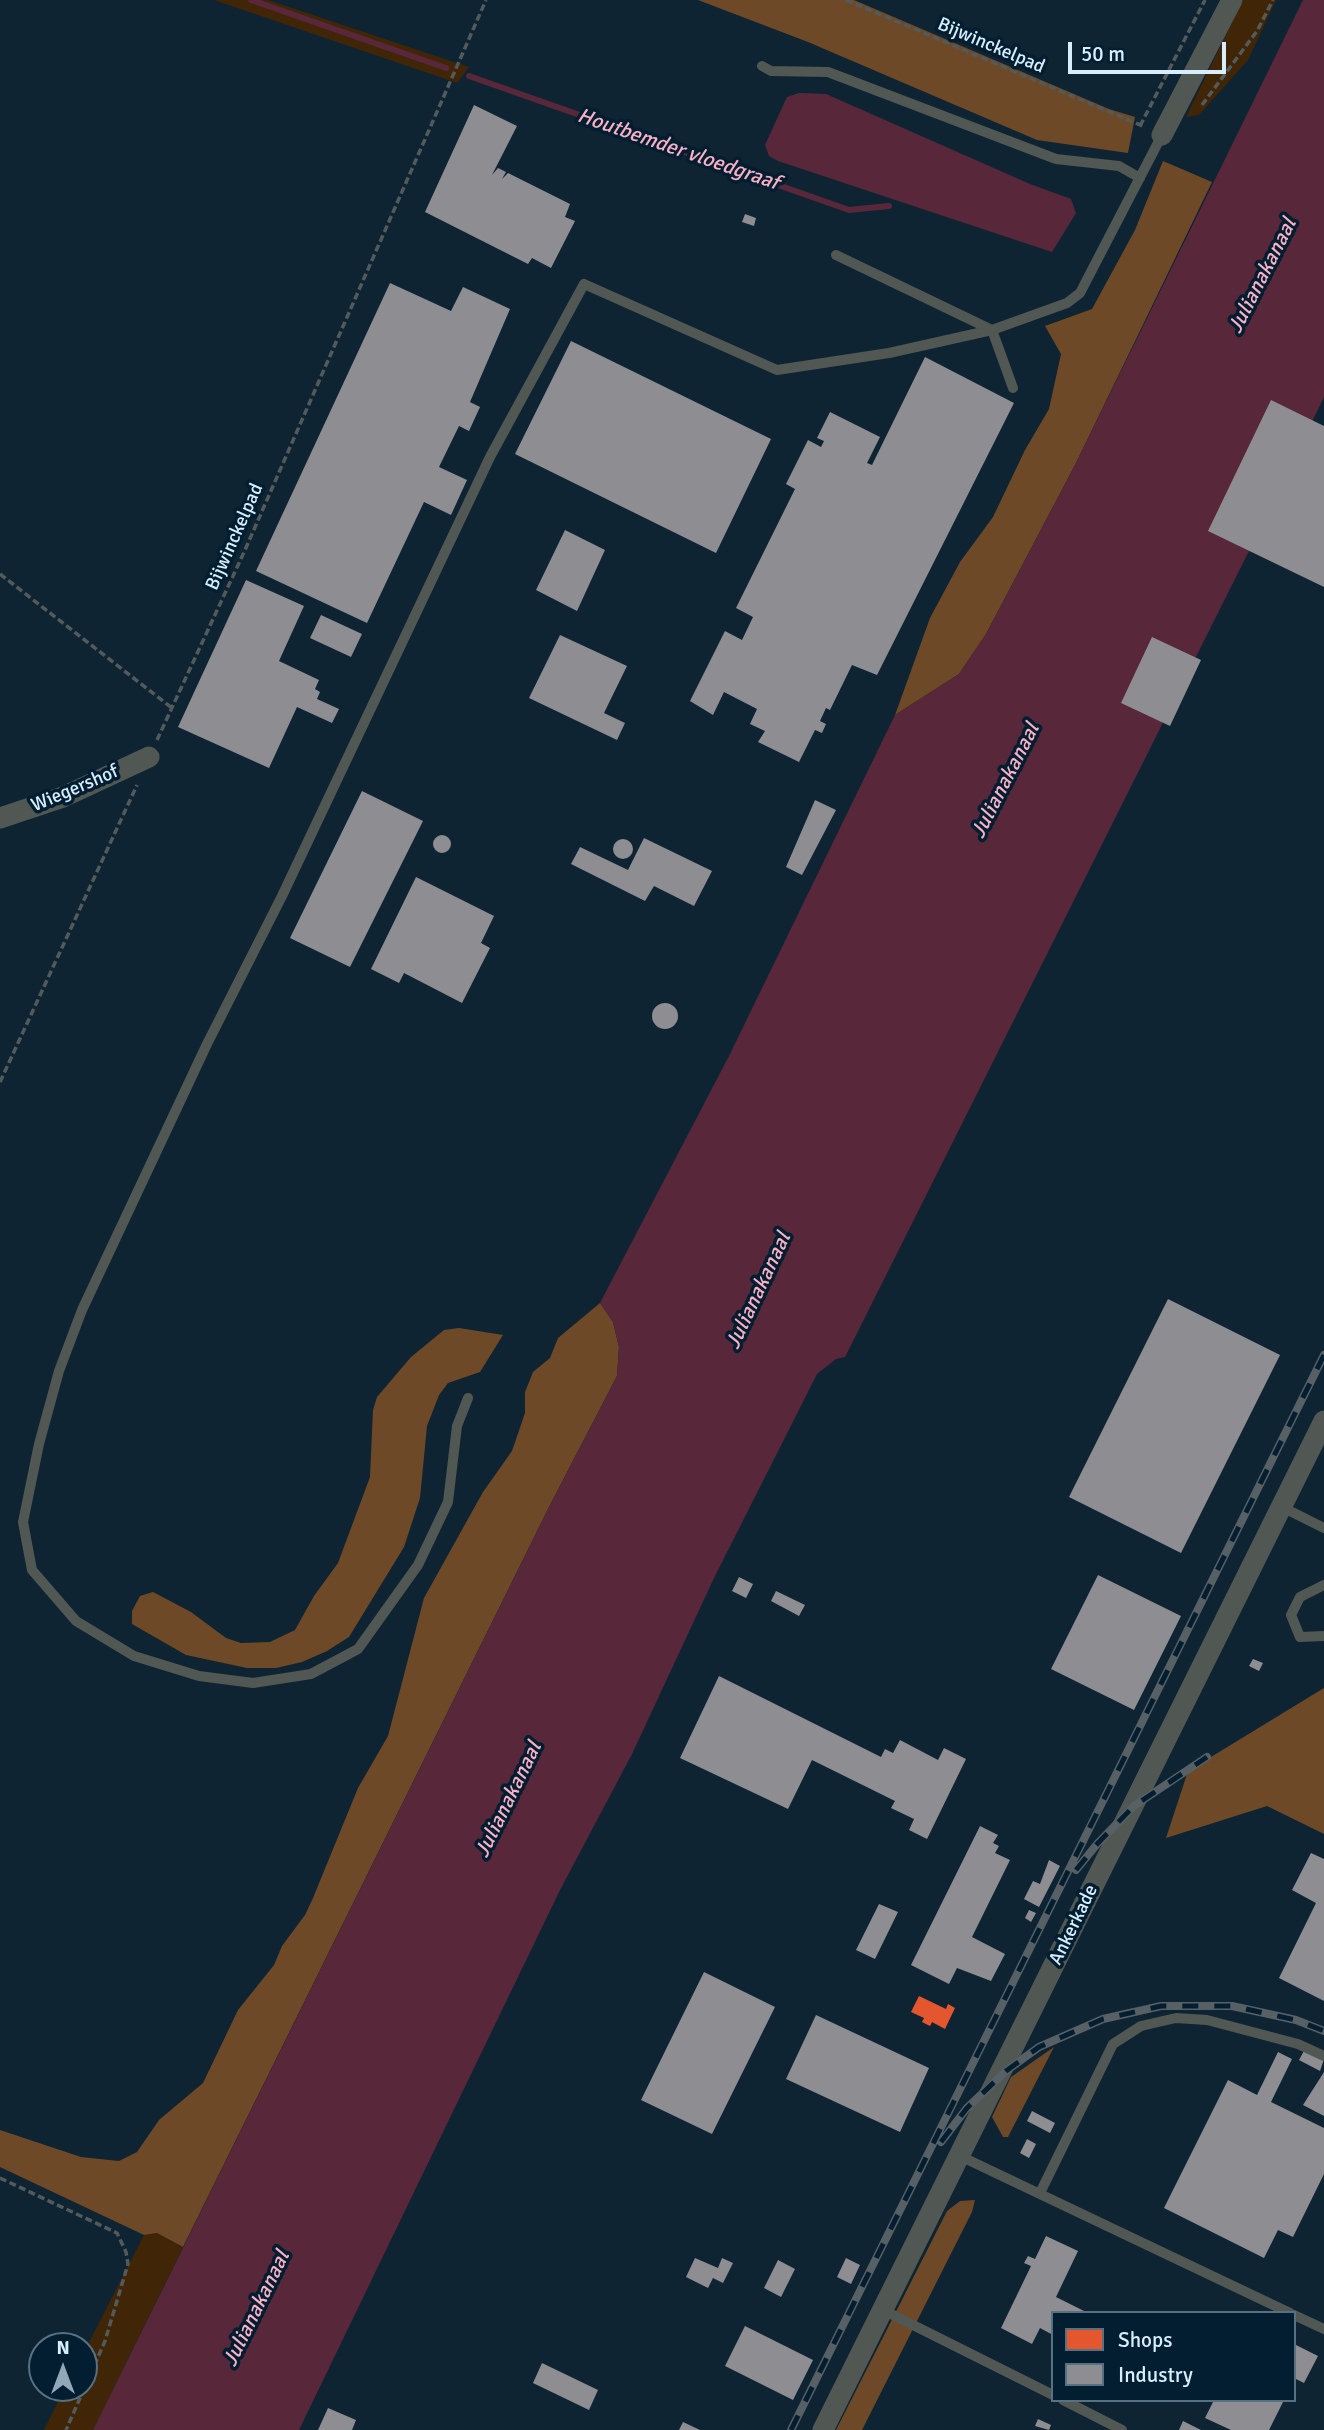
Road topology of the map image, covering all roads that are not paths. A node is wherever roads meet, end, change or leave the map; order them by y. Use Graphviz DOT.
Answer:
graph roads {
  1 [pos="1232,0"];
  2 [pos="762,66"];
  3 [pos="1163,135"];
  4 [pos="1139,178"];
  5 [pos="836,255"];
  6 [pos="992,330"];
  7 [pos="1013,388"];
  8 [pos="149,757"];
  9 [pos="0,818"];
  10 [pos="468,1398"];
  11 [pos="1324,1421"];
  12 [pos="1282,1507"];
  13 [pos="1324,1528"];
  14 [pos="1324,1585"];
  15 [pos="1324,1636"];
  16 [pos="1324,2056"];
  17 [pos="960,2156"];
  18 [pos="1040,2193"];
  19 [pos="883,2311"];
  20 [pos="1286,2311"];
  21 [pos="1296,2316"];
  22 [pos="1324,2329"];
  23 [pos="1051,2394"];
  24 [pos="1067,2402"];
  25 [pos="823,2430"];
  26 [pos="1122,2430"];
  1 -- 3 [label="street"];
  2 -- 4 [label="lane"];
  3 -- 4 [label="lane"];
  4 -- 6 [label="lane"];
  5 -- 6 [label="lane"];
  6 -- 7 [label="lane"];
  6 -- 10 [label="lane"];
  8 -- 9 [label="street, Wiegershof"];
  11 -- 12 [label="street, Ankerkade"];
  12 -- 13 [label="lane"];
  12 -- 17 [label="street, Ankerkade"];
  14 -- 15 [label="lane"];
  16 -- 18 [label="lane"];
  17 -- 18 [label="lane"];
  17 -- 19 [label="street, Ankerkade"];
  18 -- 20 [label="lane"];
  19 -- 23 [label="lane"];
  19 -- 25 [label="street, Ankerkade"];
  21 -- 22 [label="lane"];
  24 -- 26 [label="lane"];
}
